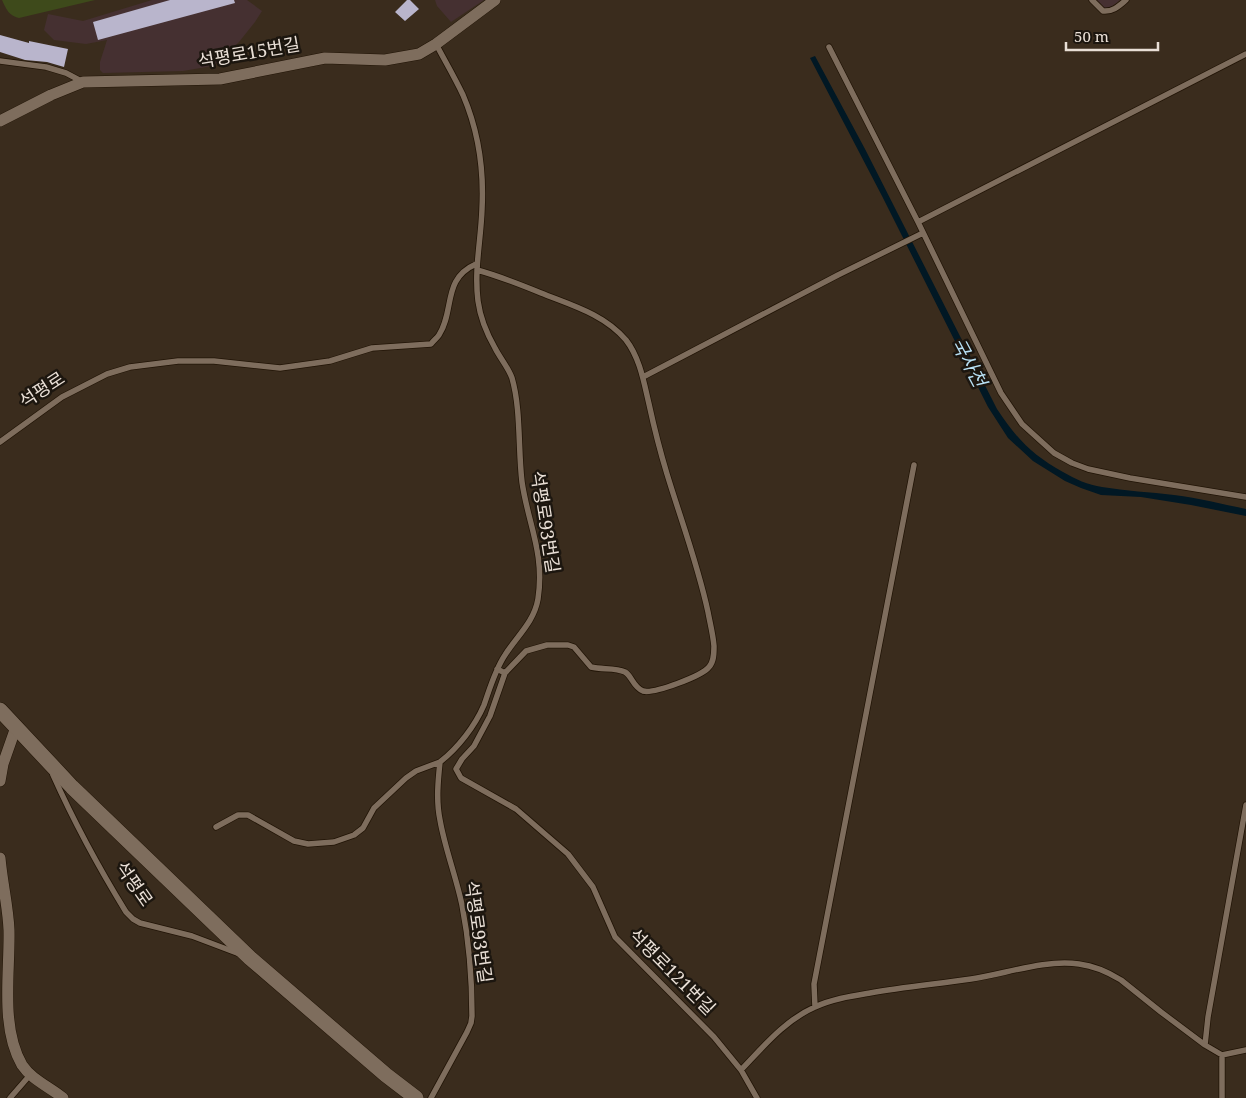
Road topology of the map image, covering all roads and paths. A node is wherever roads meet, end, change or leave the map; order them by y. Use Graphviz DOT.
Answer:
graph roads {
  1 [pos="495,0"];
  2 [pos="1092,0"];
  3 [pos="1126,0"];
  4 [pos="436,44"];
  5 [pos="829,47"];
  6 [pos="1246,54"];
  7 [pos="0,62"];
  8 [pos="83,82"];
  9 [pos="0,122"];
  10 [pos="918,222"];
  11 [pos="921,234"];
  12 [pos="476,267"];
  13 [pos="643,377"];
  14 [pos="0,442"];
  15 [pos="914,465"];
  16 [pos="1246,496"];
  17 [pos="497,669"];
  18 [pos="505,673"];
  19 [pos="0,710"];
  20 [pos="16,727"];
  21 [pos="451,754"];
  22 [pos="462,759"];
  23 [pos="48,761"];
  24 [pos="440,762"];
  25 [pos="0,781"];
  26 [pos="1246,805"];
  27 [pos="216,827"];
  28 [pos="0,858"];
  29 [pos="4,951"];
  30 [pos="250,958"];
  31 [pos="814,1007"];
  32 [pos="1205,1045"];
  33 [pos="1246,1050"];
  34 [pos="1222,1056"];
  35 [pos="740,1070"];
  36 [pos="30,1075"];
  37 [pos="10,1098"];
  38 [pos="63,1098"];
  39 [pos="416,1098"];
  40 [pos="431,1098"];
  41 [pos="757,1098"];
  42 [pos="1222,1098"];
  1 -- 4 [label="street, 석평로15번길"];
  2 -- 3 [label="lane"];
  4 -- 8 [label="street, 석평로15번길"];
  4 -- 12 [label="lane, 석평로93번길"];
  5 -- 10 [label="lane"];
  6 -- 10 [label="lane"];
  7 -- 8 [label="lane"];
  8 -- 9 [label="street, 석평로15번길"];
  10 -- 11 [label="lane"];
  11 -- 13 [label="lane"];
  11 -- 16 [label="lane"];
  12 -- 13 [label="lane"];
  12 -- 14 [label="lane, 석평로"];
  12 -- 17 [label="lane, 석평로93번길"];
  13 -- 18 [label="lane"];
  15 -- 31 [label="lane"];
  17 -- 18 [label="lane"];
  17 -- 21 [label="lane, 석평로93번길"];
  18 -- 22 [label="lane"];
  19 -- 20 [label="street, 석평로"];
  20 -- 23 [label="street, 석평로"];
  20 -- 25 [label="street"];
  21 -- 22 [label="lane"];
  21 -- 24 [label="lane, 석평로93번길"];
  22 -- 35 [label="lane, 석평로121번길"];
  23 -- 30 [label="street, 석평로"];
  23 -- 30 [label="lane, 석평로"];
  24 -- 27 [label="lane, 석평로93번길"];
  24 -- 40 [label="lane, 석평로93번길"];
  26 -- 32 [label="lane"];
  28 -- 29 [label="street"];
  29 -- 36 [label="street"];
  30 -- 39 [label="street, 석평로"];
  31 -- 32 [label="lane"];
  31 -- 35 [label="lane"];
  32 -- 34 [label="lane"];
  33 -- 34 [label="lane"];
  34 -- 42 [label="lane"];
  35 -- 41 [label="lane, 석평로121번길"];
  36 -- 37 [label="lane"];
  36 -- 38 [label="street"];
}
